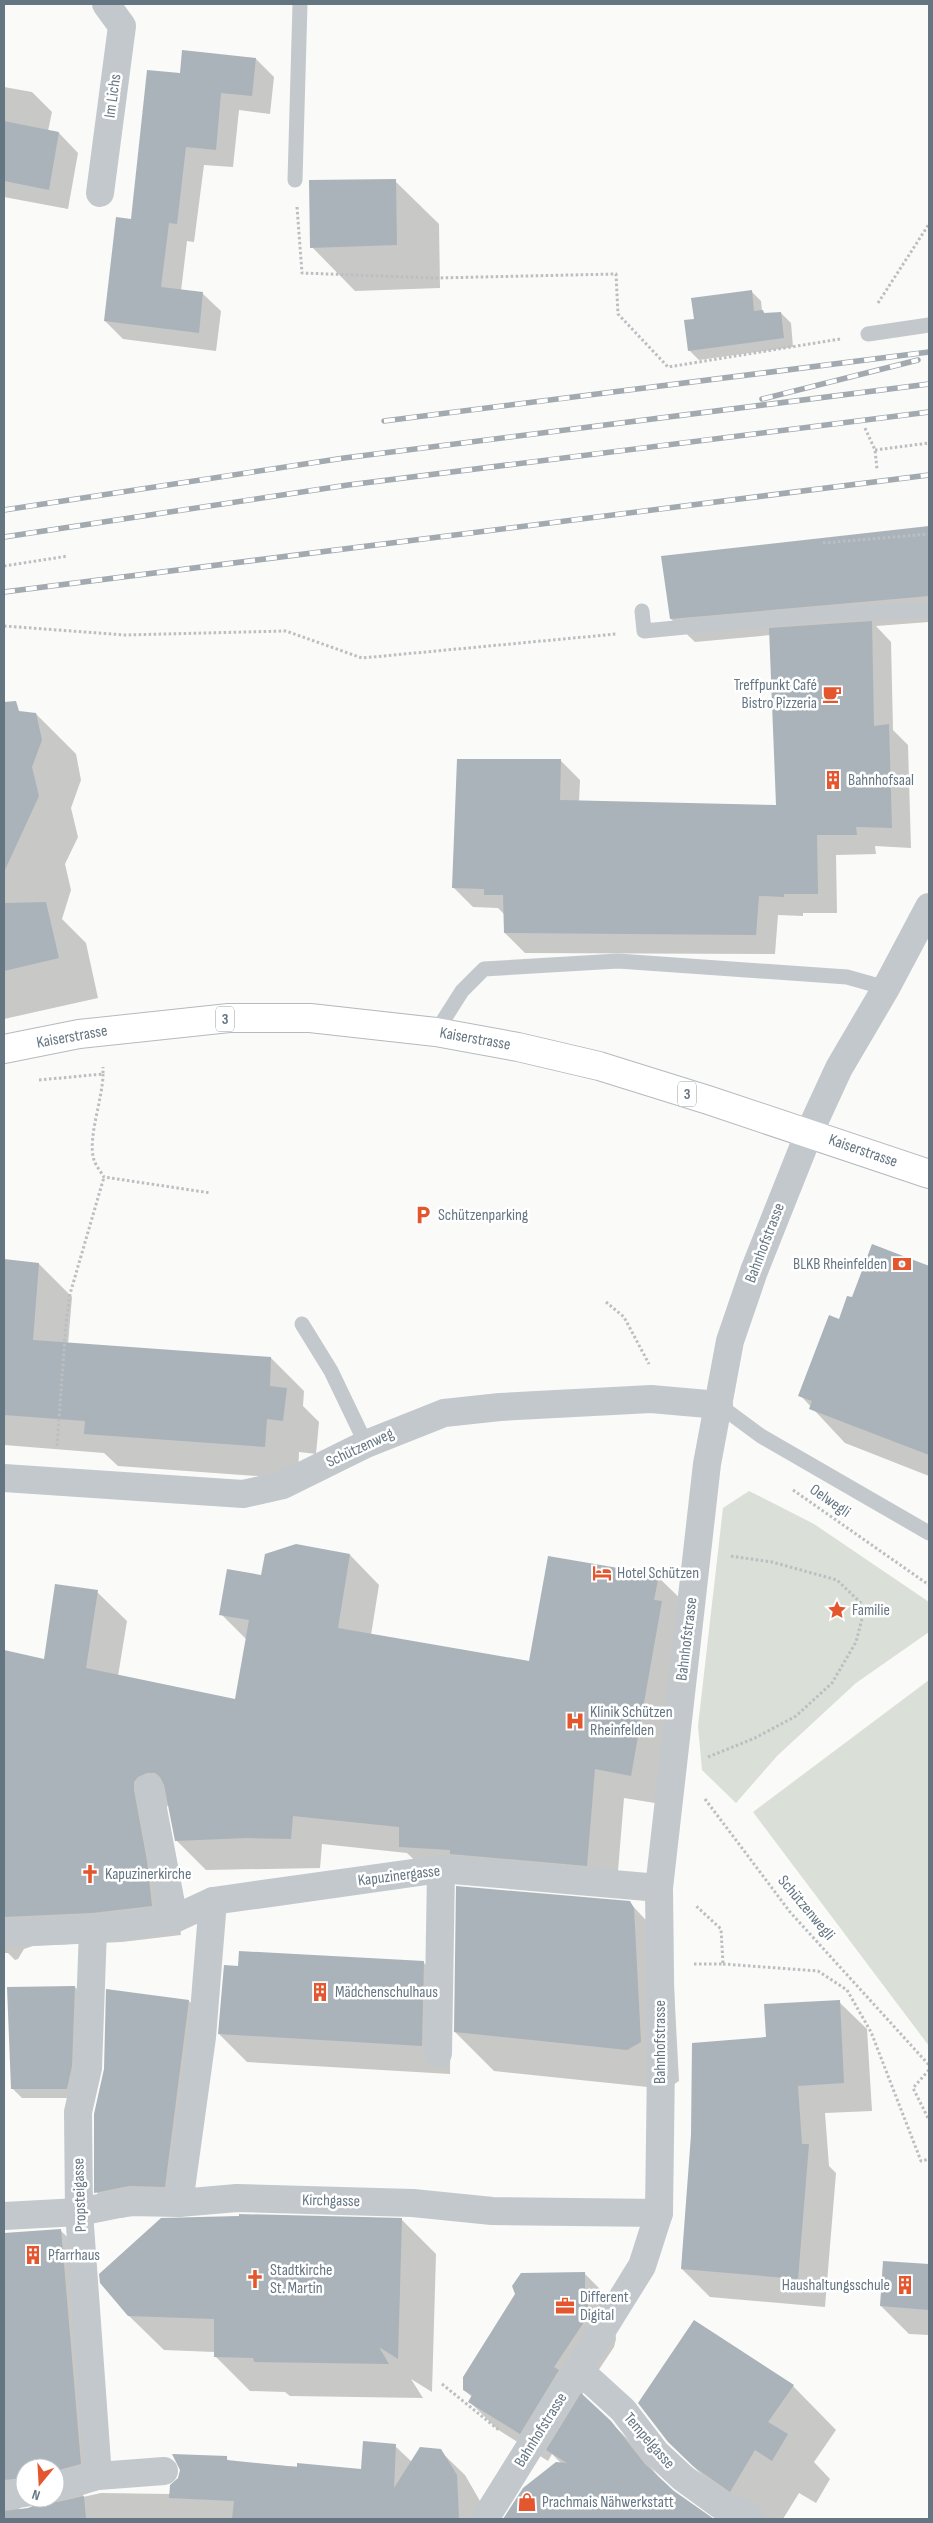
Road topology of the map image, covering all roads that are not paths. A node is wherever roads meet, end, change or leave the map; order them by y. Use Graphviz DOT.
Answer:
graph roads {
  1 [pos="106,4"];
  2 [pos="300,4"];
  3 [pos="295,180"];
  4 [pos="100,193"];
  5 [pos="929,325"];
  6 [pos="868,334"];
  7 [pos="929,610"];
  8 [pos="642,611"];
  9 [pos="929,906"];
  10 [pos="886,988"];
  11 [pos="436,1032"];
  12 [pos="4,1049"];
  13 [pos="809,1133"];
  14 [pos="929,1174"];
  15 [pos="302,1324"];
  16 [pos="719,1405"];
  17 [pos="366,1444"];
  18 [pos="4,1478"];
  19 [pos="929,1533"];
  20 [pos="149,1788"];
  21 [pos="441,1869"];
  22 [pos="659,1888"];
  23 [pos="213,1901"];
  24 [pos="174,1919"];
  25 [pos="93,1929"];
  26 [pos="4,1933"];
  27 [pos="438,2053"];
  28 [pos="179,2202"];
  29 [pos="79,2212"];
  30 [pos="659,2213"];
  31 [pos="4,2216"];
  32 [pos="578,2369"];
  33 [pos="164,2471"];
  34 [pos="98,2476"];
  35 [pos="65,2484"];
  36 [pos="485,2519"];
  37 [pos="751,2519"];
  1 -- 4 [label="street, Im Lichs"];
  2 -- 3 [label="lane"];
  5 -- 6 [label="lane"];
  7 -- 8 [label="lane"];
  9 -- 10 [label="street, Bahnhofstrasse"];
  10 -- 11 [label="lane"];
  10 -- 13 [label="street, Bahnhofstrasse"];
  11 -- 12 [label="main road, Kaiserstrasse / 3"];
  11 -- 13 [label="main road, Kaiserstrasse / 3"];
  13 -- 14 [label="main road, Kaiserstrasse / 3"];
  13 -- 16 [label="street, Bahnhofstrasse"];
  15 -- 17 [label="lane"];
  16 -- 17 [label="street, Schützenweg"];
  16 -- 19 [label="lane"];
  16 -- 22 [label="street, Bahnhofstrasse"];
  17 -- 18 [label="street, Schützenweg"];
  20 -- 24 [label="street"];
  21 -- 22 [label="street, Kapuzinergasse"];
  21 -- 23 [label="street, Kapuzinergasse"];
  21 -- 27 [label="street"];
  22 -- 30 [label="street, Bahnhofstrasse"];
  23 -- 24 [label="street, Kapuzinergasse"];
  23 -- 28 [label="street"];
  24 -- 25 [label="street, Kapuzinergasse"];
  25 -- 26 [label="street, Kapuzinergasse"];
  25 -- 29 [label="street, Propsteigasse"];
  28 -- 29 [label="street, Kirchgasse"];
  28 -- 30 [label="street, Kirchgasse"];
  29 -- 31 [label="street, Kirchgasse"];
  29 -- 34 [label="street, Propsteigasse"];
  30 -- 32 [label="street, Bahnhofstrasse"];
  32 -- 36 [label="street, Bahnhofstrasse"];
  32 -- 37 [label="street, Tempelgasse"];
  33 -- 34 [label="street"];
  34 -- 35 [label="street"];
}
